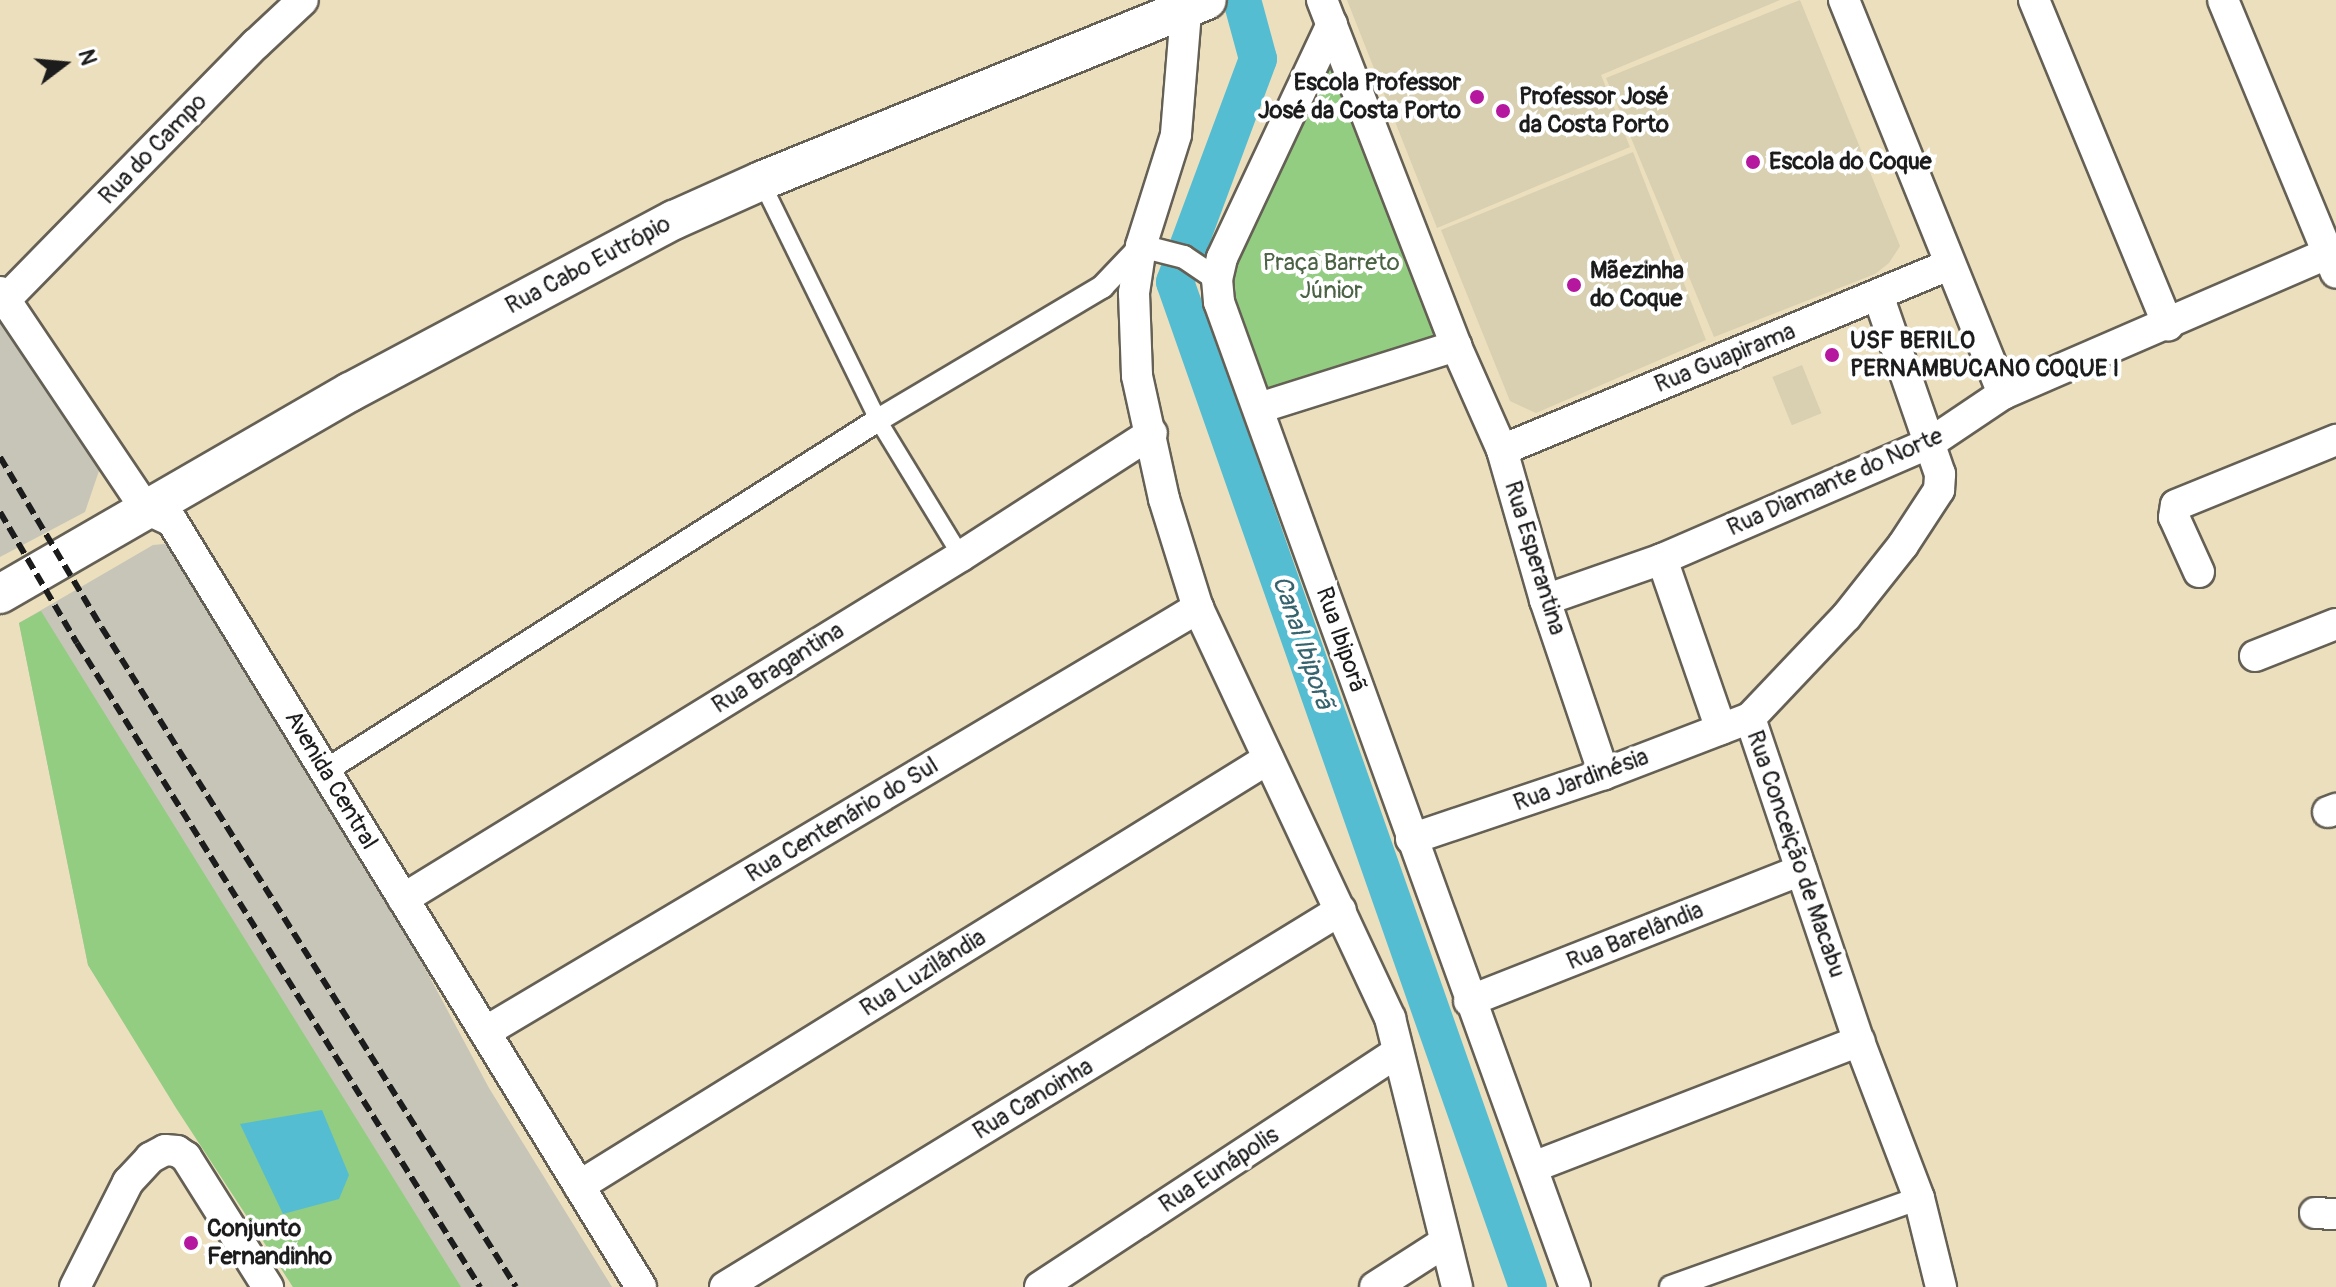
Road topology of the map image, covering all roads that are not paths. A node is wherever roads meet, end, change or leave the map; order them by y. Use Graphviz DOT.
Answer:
graph roads {
  1 [pos="303,0"];
  2 [pos="1844,0"];
  3 [pos="2034,0"];
  4 [pos="2223,0"];
  5 [pos="1192,4"];
  6 [pos="1327,12"];
  7 [pos="761,181"];
  8 [pos="1141,246"];
  9 [pos="2333,259"];
  10 [pos="1948,265"];
  11 [pos="1217,279"];
  12 [pos="1878,295"];
  13 [pos="3,296"];
  14 [pos="2168,325"];
  15 [pos="1456,346"];
  16 [pos="2003,394"];
  17 [pos="1259,408"];
  18 [pos="878,420"];
  19 [pos="1152,433"];
  20 [pos="2336,440"];
  21 [pos="1930,443"];
  22 [pos="1502,450"];
  23 [pos="146,509"];
  24 [pos="961,556"];
  25 [pos="1662,559"];
  26 [pos="2199,572"];
  27 [pos="0,594"];
  28 [pos="1545,600"];
  29 [pos="1198,608"];
  30 [pos="2336,624"];
  31 [pos="2255,656"];
  32 [pos="1750,718"];
  33 [pos="1721,729"];
  34 [pos="1268,759"];
  35 [pos="325,771"];
  36 [pos="1604,774"];
  37 [pos="1411,839"];
  38 [pos="1801,870"];
  39 [pos="403,899"];
  40 [pos="1341,910"];
  41 [pos="1469,1001"];
  42 [pos="485,1032"];
  43 [pos="1859,1041"];
  44 [pos="1398,1052"];
  45 [pos="1533,1167"];
  46 [pos="579,1186"];
  47 [pos="1919,1198"];
  48 [pos="1445,1242"];
  49 [pos="83,1282"];
  50 [pos="268,1287"];
  51 [pos="641,1287"];
  52 [pos="725,1287"];
  53 [pos="1040,1287"];
  54 [pos="1375,1287"];
  55 [pos="1457,1287"];
  56 [pos="1575,1287"];
  57 [pos="1671,1287"];
  58 [pos="1941,1287"];
  1 -- 13 [label="street, Rua do Campo"];
  2 -- 10 [label="street"];
  3 -- 14 [label="street"];
  4 -- 9 [label="street"];
  5 -- 7 [label="street, Rua Cabo Eutrópio"];
  5 -- 8 [label="street"];
  6 -- 11 [label="street"];
  6 -- 15 [label="street, Rua Esperantina"];
  7 -- 18 [label="lane"];
  7 -- 23 [label="street, Rua Cabo Eutrópio"];
  8 -- 11 [label="street"];
  8 -- 18 [label="street"];
  8 -- 19 [label="street"];
  9 -- 14 [label="street, Rua Diamante do Norte"];
  10 -- 12 [label="street, Rua Guapirama"];
  10 -- 16 [label="street"];
  11 -- 17 [label="street, Rua Ibiporã"];
  12 -- 21 [label="street"];
  12 -- 22 [label="street, Rua Guapirama"];
  13 -- 23 [label="street, Avenida Central"];
  14 -- 16 [label="street, Rua Diamante do Norte"];
  15 -- 17 [label="street"];
  15 -- 22 [label="street, Rua Esperantina"];
  16 -- 21 [label="street, Rua Diamante do Norte"];
  17 -- 37 [label="street, Rua Ibiporã"];
  18 -- 24 [label="lane"];
  18 -- 35 [label="street"];
  19 -- 24 [label="street, Rua Bragantina"];
  19 -- 29 [label="street"];
  20 -- 26 [label="street"];
  21 -- 25 [label="street, Rua Diamante do Norte"];
  21 -- 32 [label="street, Rua Conceição de Macabu"];
  22 -- 28 [label="street, Rua Esperantina"];
  23 -- 27 [label="street, Rua Cabo Eutrópio"];
  23 -- 35 [label="street, Avenida Central"];
  24 -- 39 [label="street, Rua Bragantina"];
  25 -- 28 [label="street, Rua Diamante do Norte"];
  25 -- 33 [label="street"];
  28 -- 36 [label="street, Rua Esperantina"];
  29 -- 34 [label="street"];
  29 -- 42 [label="street, Rua Centenário do Sul"];
  30 -- 31 [label="street"];
  32 -- 33 [label="street, Rua Jardinésia"];
  32 -- 38 [label="street, Rua Conceição de Macabu"];
  33 -- 36 [label="street, Rua Jardinésia"];
  34 -- 40 [label="street"];
  34 -- 46 [label="street, Rua Luzilândia"];
  35 -- 39 [label="street, Avenida Central"];
  36 -- 37 [label="street, Rua Jardinésia"];
  37 -- 41 [label="street, Rua Ibiporã"];
  38 -- 41 [label="street, Rua Barelândia"];
  38 -- 43 [label="street, Rua Conceição de Macabu"];
  39 -- 42 [label="street, Avenida Central"];
  40 -- 44 [label="street"];
  40 -- 52 [label="street, Rua Canoinha"];
  41 -- 45 [label="street, Rua Ibiporã"];
  42 -- 46 [label="street, Avenida Central"];
  43 -- 45 [label="street"];
  43 -- 47 [label="street, Rua Conceição de Macabu"];
  44 -- 48 [label="street"];
  44 -- 53 [label="street, Rua Eunápolis"];
  45 -- 56 [label="street, Rua Ibiporã"];
  46 -- 51 [label="street, Avenida Central"];
  47 -- 57 [label="street"];
  47 -- 58 [label="street, Rua Conceição de Macabu"];
  48 -- 54 [label="street"];
  48 -- 55 [label="street"];
  49 -- 50 [label="street"];
}
